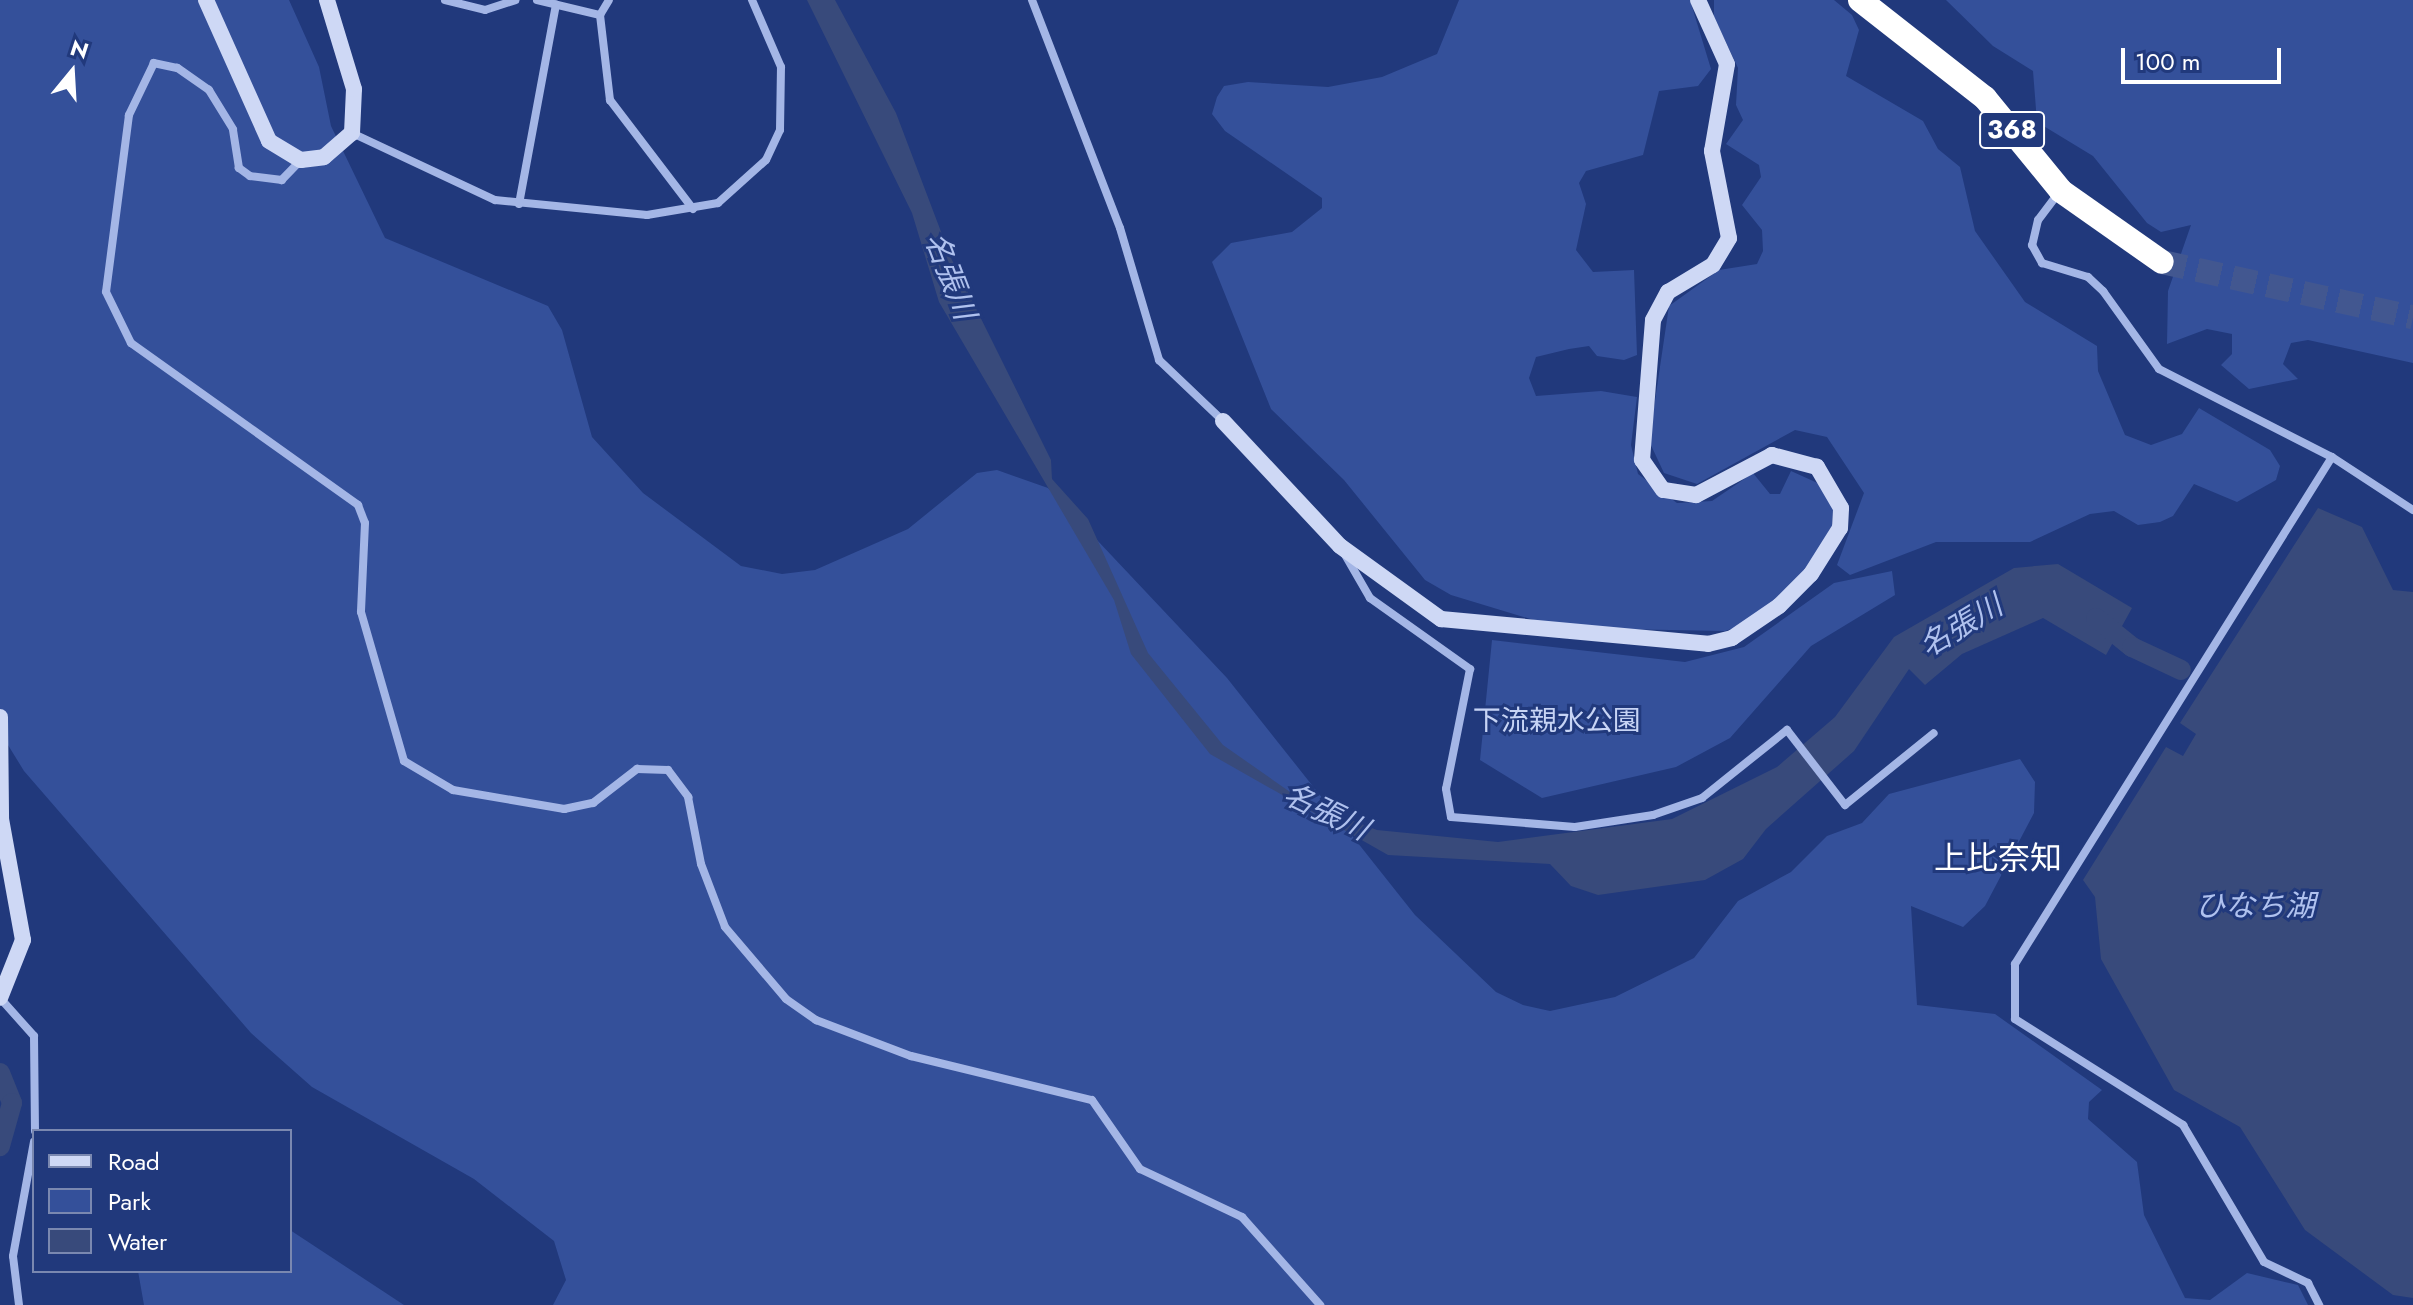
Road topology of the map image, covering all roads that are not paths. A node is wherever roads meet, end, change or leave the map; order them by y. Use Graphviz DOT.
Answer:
graph roads {
  1 [pos="206,0"];
  2 [pos="327,0"];
  3 [pos="445,0"];
  4 [pos="515,0"];
  5 [pos="537,0"];
  6 [pos="609,0"];
  7 [pos="752,0"];
  8 [pos="1032,0"];
  9 [pos="1698,0"];
  10 [pos="1860,0"];
  11 [pos="556,4"];
  12 [pos="600,15"];
  13 [pos="352,133"];
  14 [pos="301,160"];
  15 [pos="2061,191"];
  16 [pos="519,204"];
  17 [pos="693,209"];
  18 [pos="2162,262"];
  19 [pos="1223,421"];
  20 [pos="2332,457"];
  21 [pos="2413,510"];
  22 [pos="1340,546"];
  23 [pos="0,717"];
  24 [pos="1934,733"];
  25 [pos="0,998"];
  26 [pos="35,1129"];
  27 [pos="32,1153"];
  28 [pos="19,1305"];
  29 [pos="1320,1305"];
  30 [pos="2319,1305"];
  1 -- 14 [label="street"];
  2 -- 13 [label="street"];
  3 -- 4 [label="street"];
  5 -- 11 [label="street"];
  6 -- 12 [label="street"];
  7 -- 17 [label="street"];
  8 -- 19 [label="street"];
  9 -- 22 [label="street"];
  10 -- 15 [label="highway, 368"];
  11 -- 12 [label="street"];
  11 -- 16 [label="street"];
  12 -- 17 [label="street"];
  13 -- 14 [label="street"];
  13 -- 16 [label="street"];
  14 -- 29 [label="street"];
  15 -- 18 [label="highway, 368"];
  15 -- 20 [label="street"];
  16 -- 17 [label="street"];
  19 -- 22 [label="street"];
  20 -- 21 [label="street"];
  20 -- 30 [label="street"];
  22 -- 24 [label="street"];
  23 -- 25 [label="street"];
  25 -- 26 [label="street"];
  27 -- 28 [label="street"];
}
